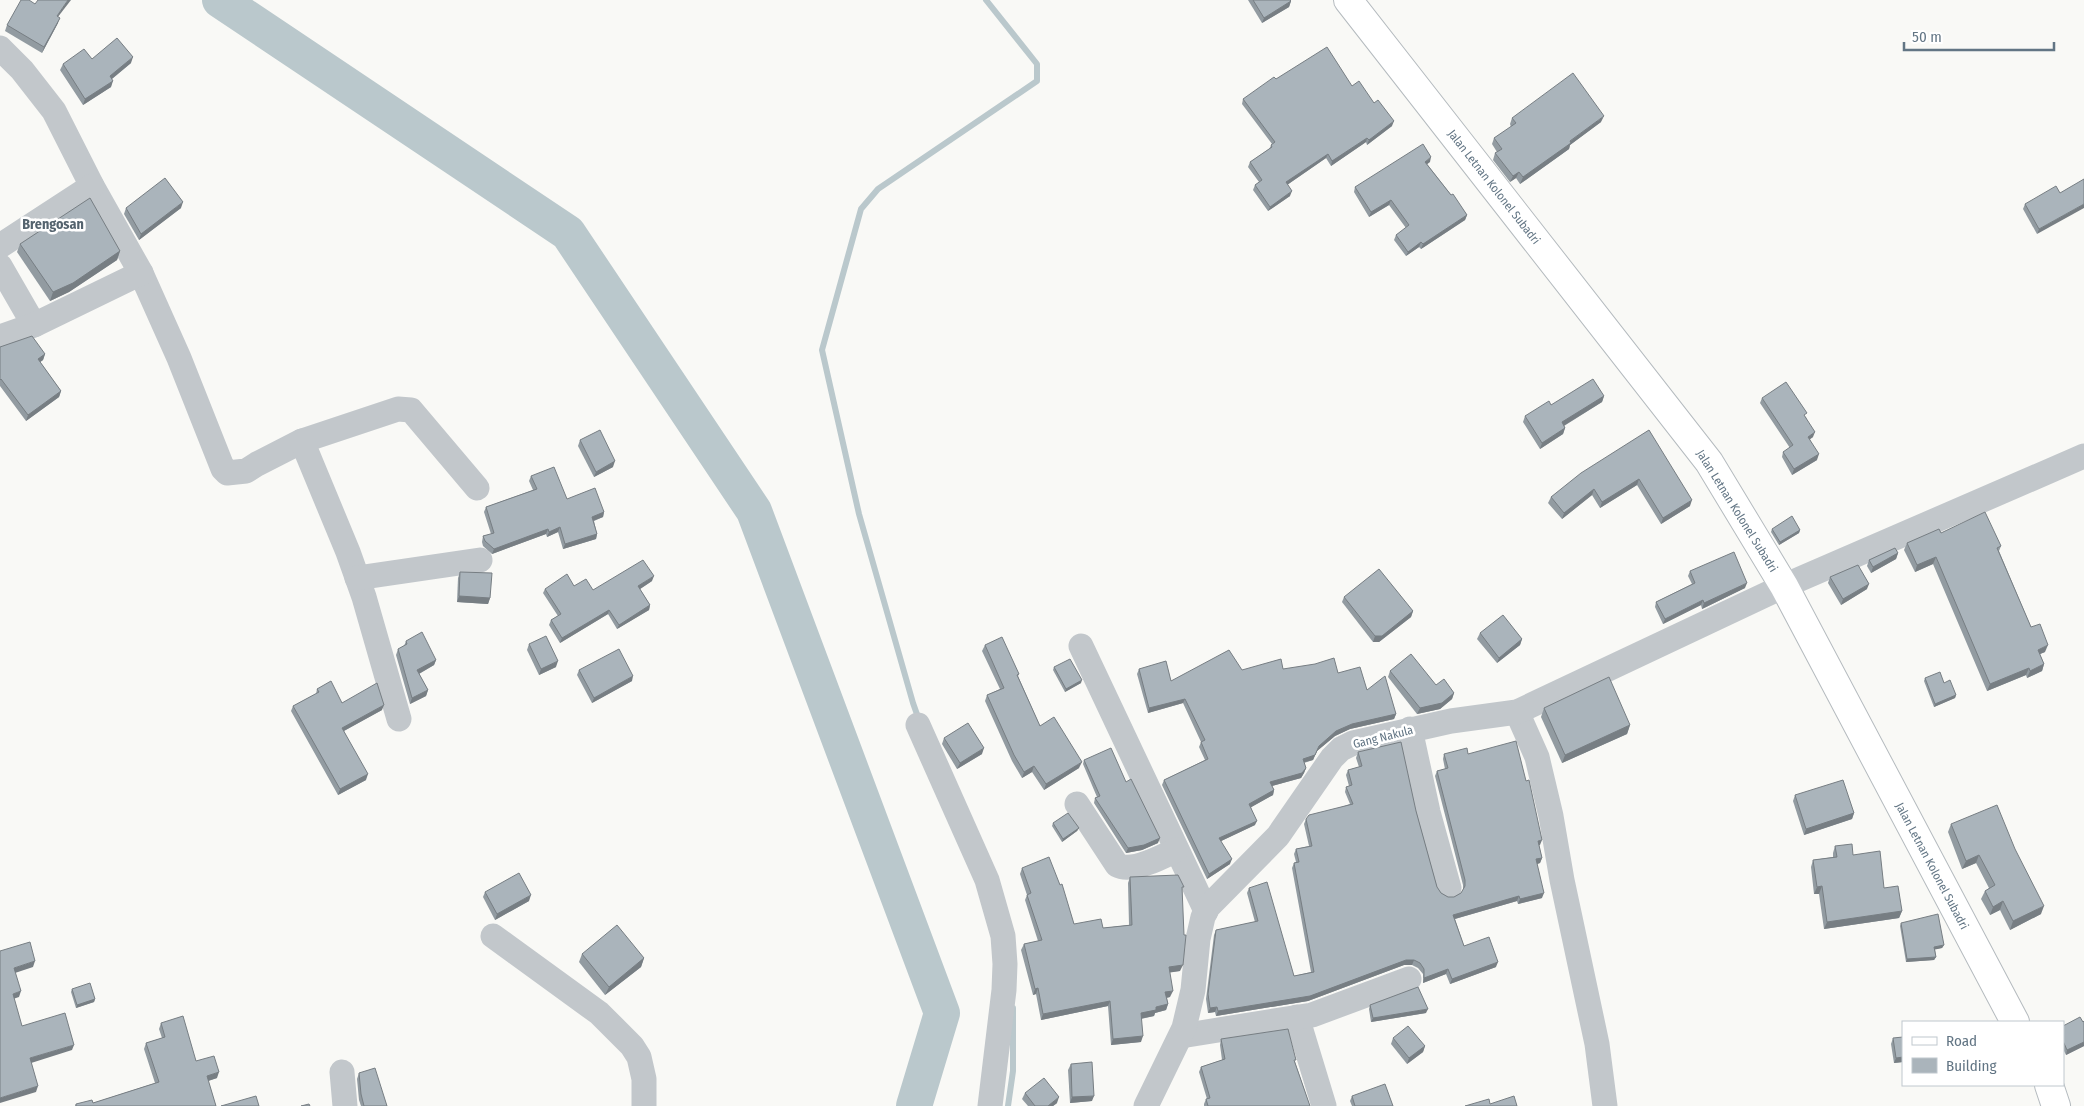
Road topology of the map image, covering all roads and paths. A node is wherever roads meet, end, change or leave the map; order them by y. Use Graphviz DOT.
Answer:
graph roads {
  1 [pos="1348,0"];
  2 [pos="0,48"];
  3 [pos="92,186"];
  4 [pos="0,246"];
  5 [pos="0,266"];
  6 [pos="141,273"];
  7 [pos="34,325"];
  8 [pos="0,337"];
  9 [pos="302,441"];
  10 [pos="2084,456"];
  11 [pos="477,488"];
  12 [pos="480,560"];
  13 [pos="357,578"];
  14 [pos="1784,586"];
  15 [pos="1081,646"];
  16 [pos="1517,712"];
  17 [pos="399,720"];
  18 [pos="918,725"];
  19 [pos="1410,729"];
  20 [pos="1077,804"];
  21 [pos="1176,850"];
  22 [pos="1448,888"];
  23 [pos="1206,911"];
  24 [pos="493,936"];
  25 [pos="1409,979"];
  26 [pos="1297,1017"];
  27 [pos="2015,1021"];
  28 [pos="1181,1036"];
  29 [pos="342,1072"];
  30 [pos="346,1106"];
  31 [pos="644,1106"];
  32 [pos="990,1106"];
  33 [pos="1146,1106"];
  34 [pos="1324,1106"];
  35 [pos="1605,1106"];
  1 -- 14 [label="main road, Jalan Letnan Kolonel Subadri"];
  2 -- 3 [label="street"];
  3 -- 4 [label="street"];
  3 -- 6 [label="street"];
  5 -- 7 [label="street"];
  6 -- 7 [label="street"];
  6 -- 9 [label="street"];
  7 -- 8 [label="street"];
  9 -- 11 [label="street"];
  9 -- 13 [label="street"];
  10 -- 14 [label="street, Gang Nakula"];
  12 -- 13 [label="street"];
  13 -- 17 [label="street"];
  14 -- 16 [label="street, Gang Nakula"];
  14 -- 27 [label="main road, Jalan Letnan Kolonel Subadri"];
  15 -- 21 [label="street"];
  16 -- 19 [label="street, Gang Nakula"];
  16 -- 35 [label="street"];
  18 -- 32 [label="street"];
  19 -- 22 [label="street"];
  19 -- 23 [label="street, Gang Nakula"];
  20 -- 21 [label="street"];
  21 -- 23 [label="street"];
  23 -- 28 [label="street, Gang Nakula"];
  24 -- 31 [label="street"];
  25 -- 26 [label="street"];
  26 -- 28 [label="street"];
  26 -- 34 [label="street"];
  28 -- 33 [label="street, Gang Nakula"];
  29 -- 30 [label="street"];
}
